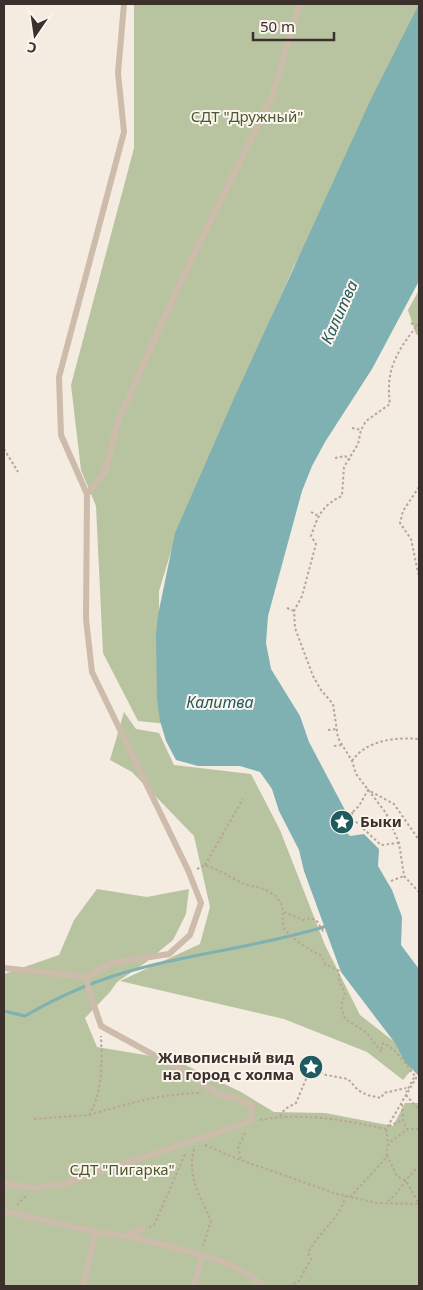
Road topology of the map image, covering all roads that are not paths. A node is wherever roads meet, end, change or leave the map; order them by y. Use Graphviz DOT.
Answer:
graph roads {
  1 [pos="124,4"];
  2 [pos="300,4"];
  3 [pos="87,494"];
  4 [pos="4,968"];
  5 [pos="87,977"];
  6 [pos="4,1183"];
  7 [pos="4,1211"];
  8 [pos="142,1229"];
  9 [pos="96,1232"];
  10 [pos="126,1236"];
  11 [pos="202,1256"];
  12 [pos="83,1286"];
  13 [pos="194,1286"];
  14 [pos="262,1286"];
  1 -- 3 [label="lane"];
  2 -- 3 [label="lane"];
  3 -- 5 [label="lane"];
  4 -- 5 [label="lane"];
  5 -- 6 [label="lane"];
  7 -- 9 [label="lane"];
  8 -- 10 [label="lane"];
  9 -- 10 [label="lane"];
  9 -- 12 [label="lane"];
  10 -- 11 [label="lane"];
  11 -- 13 [label="lane"];
  11 -- 14 [label="lane"];
}
